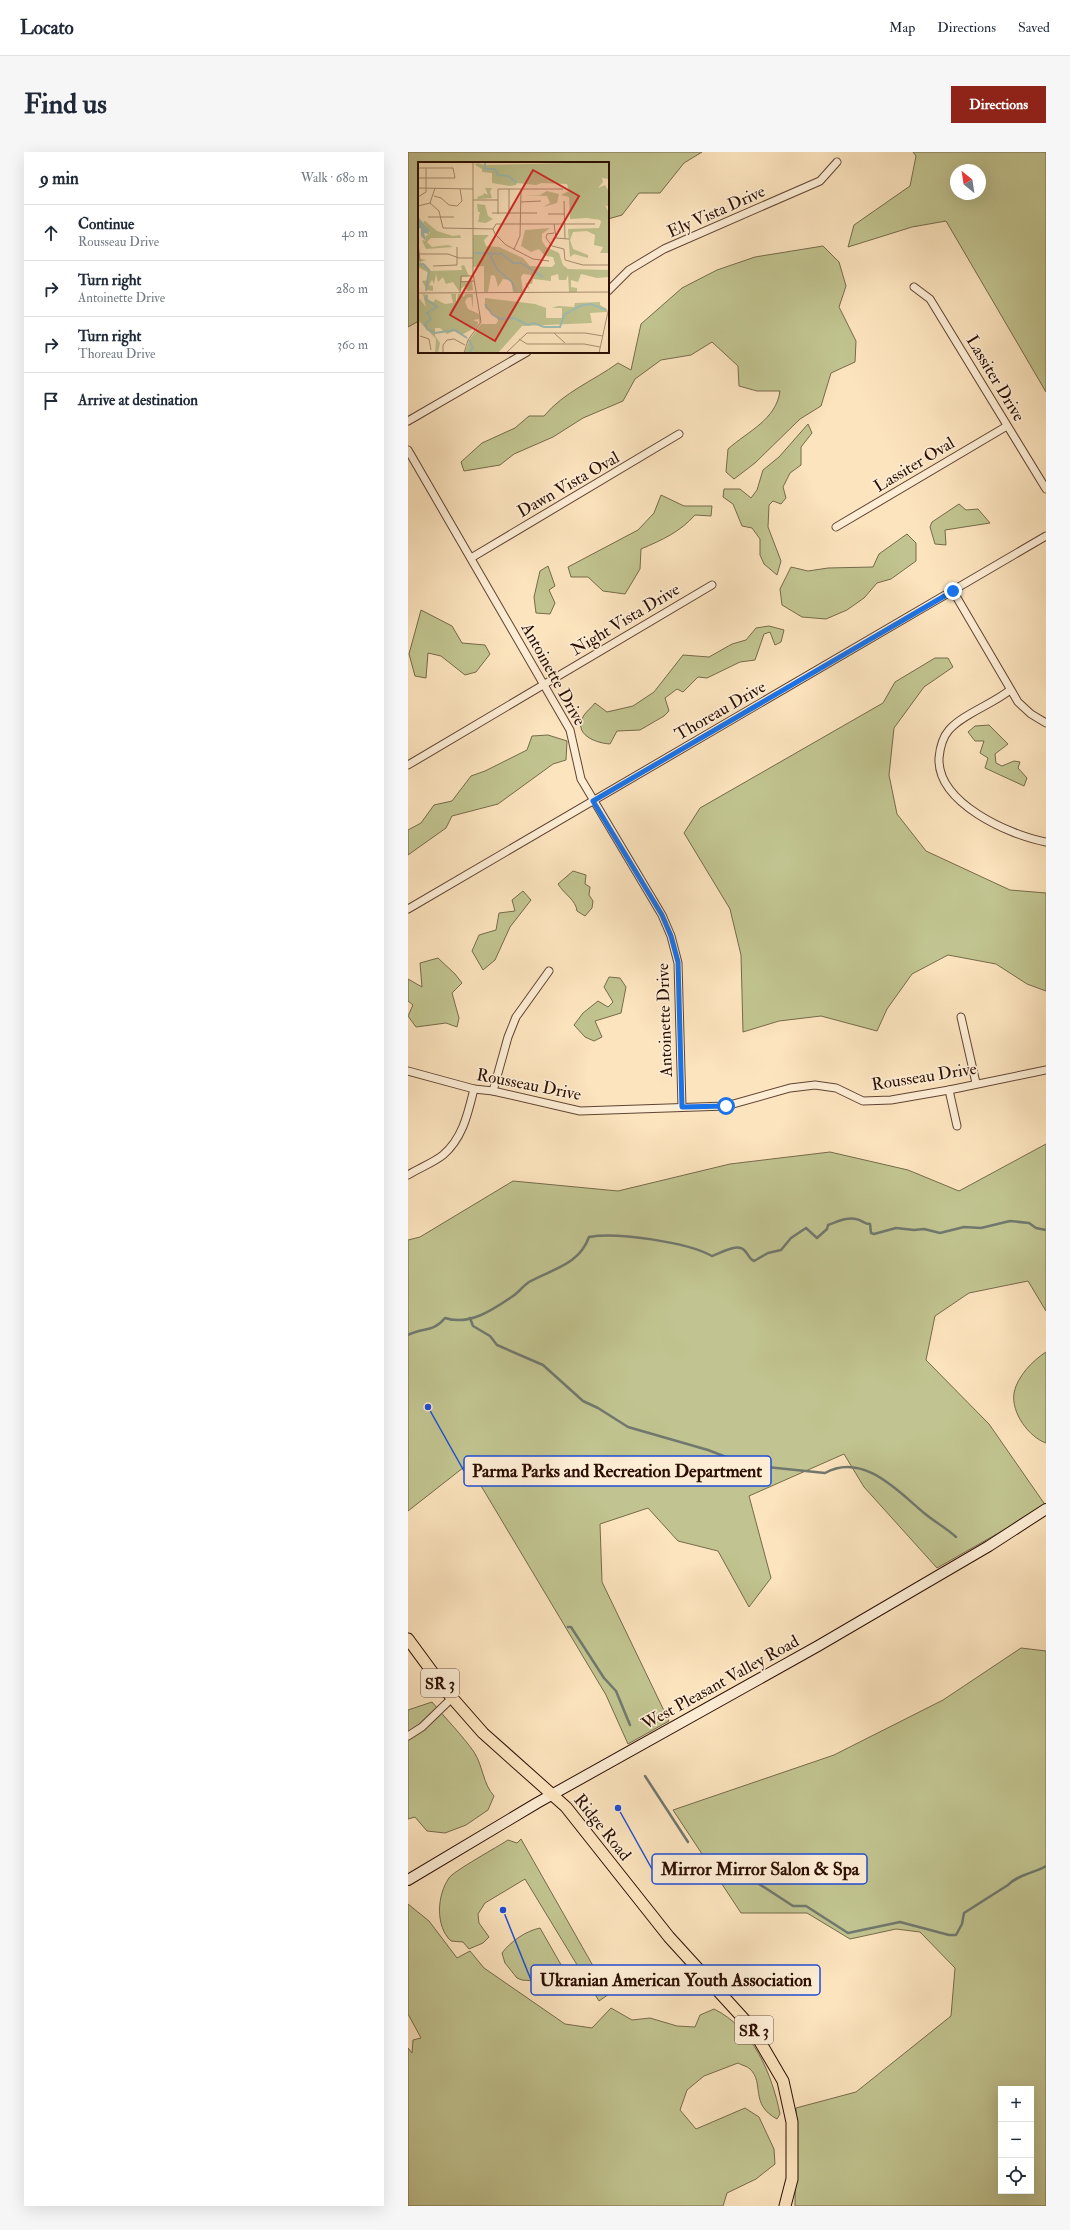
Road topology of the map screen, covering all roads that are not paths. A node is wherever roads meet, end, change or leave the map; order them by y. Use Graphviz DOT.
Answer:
graph roads {
  1 [pos="837,162"];
  2 [pos="914,287"];
  3 [pos="609,290"];
  4 [pos="525,353"];
  5 [pos="408,421"];
  6 [pos="1007,426"];
  7 [pos="679,434"];
  8 [pos="408,450"];
  9 [pos="1046,489"];
  10 [pos="836,527"];
  11 [pos="1046,536"];
  12 [pos="471,558"];
  13 [pos="712,585"];
  14 [pos="953,591"];
  15 [pos="544,685"];
  16 [pos="1010,690"];
  17 [pos="1046,723"];
  18 [pos="408,763"];
  19 [pos="593,801"];
  20 [pos="1046,842"];
  21 [pos="408,909"];
  22 [pos="549,971"];
  23 [pos="961,1017"];
  24 [pos="1046,1070"];
  25 [pos="408,1071"];
  26 [pos="976,1083"];
  27 [pos="474,1089"];
  28 [pos="949,1090"];
  29 [pos="493,1091"];
  30 [pos="682,1107"];
  31 [pos="957,1126"];
  32 [pos="408,1175"];
  33 [pos="1046,1509"];
  34 [pos="409,1642"];
  35 [pos="452,1698"];
  36 [pos="408,1736"];
  37 [pos="553,1793"];
  38 [pos="408,1880"];
  39 [pos="785,2206"];
  1 -- 3 [label="street, Ely Vista Drive"];
  2 -- 6 [label="street, Lassiter Drive"];
  4 -- 5 [label="street"];
  6 -- 9 [label="street, Lassiter Drive"];
  6 -- 10 [label="street, Lassiter Oval"];
  7 -- 12 [label="street, Dawn Vista Oval"];
  8 -- 12 [label="street, Antoinette Drive"];
  11 -- 14 [label="street, Thoreau Drive"];
  12 -- 15 [label="street, Antoinette Drive"];
  13 -- 15 [label="street, Night Vista Drive"];
  14 -- 16 [label="street"];
  14 -- 19 [label="street, Thoreau Drive"];
  15 -- 18 [label="street, Night Vista Drive"];
  15 -- 19 [label="street, Antoinette Drive"];
  16 -- 17 [label="street"];
  16 -- 20 [label="street"];
  19 -- 21 [label="street, Thoreau Drive"];
  19 -- 30 [label="street, Antoinette Drive"];
  22 -- 29 [label="street"];
  23 -- 26 [label="street"];
  24 -- 26 [label="street, Rousseau Drive"];
  25 -- 27 [label="street, Rousseau Drive"];
  26 -- 28 [label="street, Rousseau Drive"];
  27 -- 29 [label="street, Rousseau Drive"];
  27 -- 32 [label="street"];
  28 -- 30 [label="street, Rousseau Drive"];
  28 -- 31 [label="street"];
  29 -- 30 [label="street, Rousseau Drive"];
  33 -- 37 [label="main road, West Pleasant Valley Road"];
  34 -- 35 [label="main road, Ridge Road / SR 3"];
  35 -- 36 [label="street"];
  35 -- 37 [label="main road, Ridge Road / SR 3"];
  37 -- 38 [label="main road, West Pleasant Valley Road"];
  37 -- 39 [label="main road, Ridge Road / SR 3"];
}
